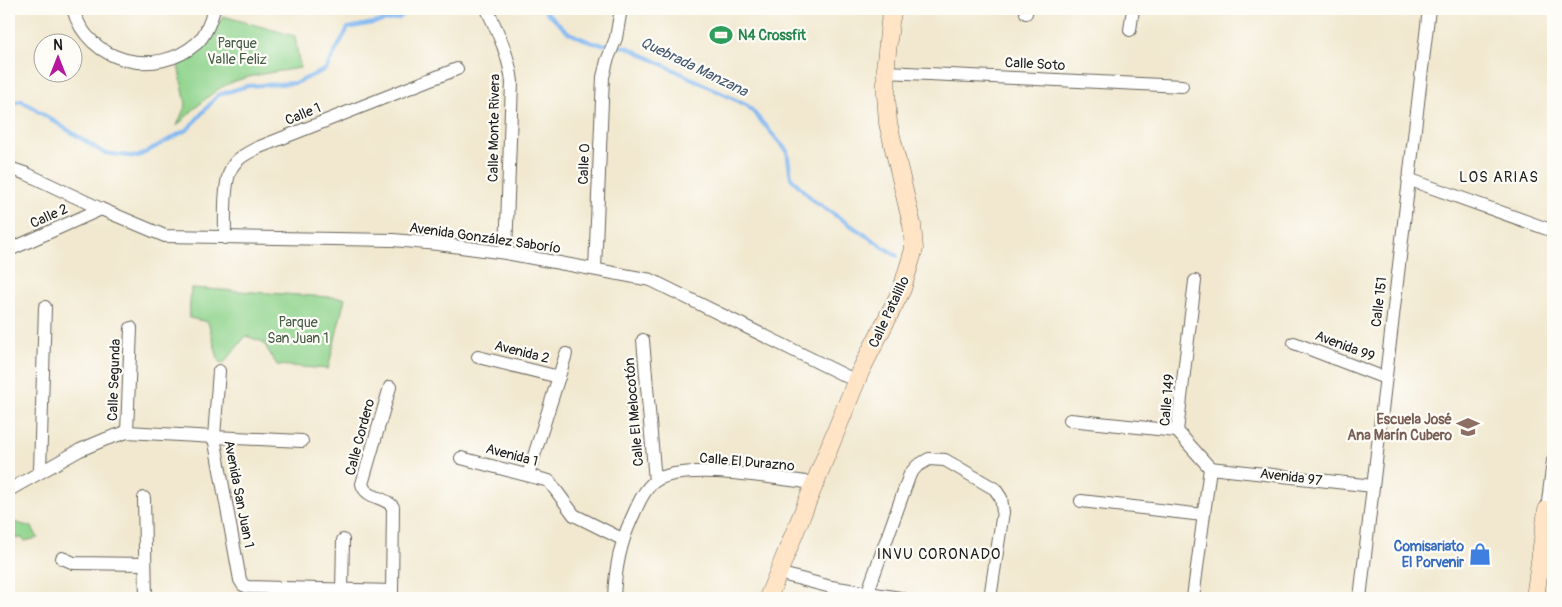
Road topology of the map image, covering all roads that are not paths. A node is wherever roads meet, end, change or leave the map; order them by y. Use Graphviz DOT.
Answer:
graph roads {
  1 [pos="73,9"];
  2 [pos="214,9"];
  3 [pos="487,9"];
  4 [pos="620,9"];
  5 [pos="893,9"];
  6 [pos="1132,9"];
  7 [pos="1429,9"];
  8 [pos="1130,30"];
  9 [pos="457,69"];
  10 [pos="886,72"];
  11 [pos="1182,86"];
  12 [pos="9,168"];
  13 [pos="1408,179"];
  14 [pos="101,209"];
  15 [pos="1553,231"];
  16 [pos="225,238"];
  17 [pos="9,250"];
  18 [pos="506,254"];
  19 [pos="595,269"];
  20 [pos="1195,282"];
  21 [pos="45,306"];
  22 [pos="131,328"];
  23 [pos="643,340"];
  24 [pos="1294,343"];
  25 [pos="566,354"];
  26 [pos="478,357"];
  27 [pos="219,371"];
  28 [pos="559,377"];
  29 [pos="1385,378"];
  30 [pos="856,381"];
  31 [pos="390,387"];
  32 [pos="1070,420"];
  33 [pos="1177,431"];
  34 [pos="127,432"];
  35 [pos="214,437"];
  36 [pos="302,441"];
  37 [pos="460,458"];
  38 [pos="1553,461"];
  39 [pos="1210,468"];
  40 [pos="40,472"];
  41 [pos="528,475"];
  42 [pos="656,481"];
  43 [pos="814,483"];
  44 [pos="1372,486"];
  45 [pos="9,490"];
  46 [pos="144,498"];
  47 [pos="1081,501"];
  48 [pos="1550,510"];
  49 [pos="1203,515"];
  50 [pos="1548,536"];
  51 [pos="622,539"];
  52 [pos="343,540"];
  53 [pos="62,558"];
  54 [pos="145,564"];
  55 [pos="778,573"];
  56 [pos="342,591"];
  57 [pos="867,594"];
  58 [pos="392,595"];
  59 [pos="146,598"];
  60 [pos="614,598"];
  61 [pos="768,598"];
  62 [pos="900,598"];
  63 [pos="990,598"];
  64 [pos="1193,598"];
  65 [pos="1360,598"];
  66 [pos="1535,598"];
  1 -- 2 [label="street"];
  3 -- 18 [label="street, Calle Monte Rivera"];
  4 -- 19 [label="street, Calle 0"];
  5 -- 10 [label="street, Calle Patalillo"];
  6 -- 8 [label="street"];
  7 -- 13 [label="street, Calle 151"];
  9 -- 16 [label="street, Calle 1"];
  10 -- 11 [label="street, Calle Soto"];
  10 -- 30 [label="street, Calle Patalillo"];
  12 -- 14 [label="street, Avenida González Saborío"];
  13 -- 15 [label="street"];
  13 -- 29 [label="street, Calle 151"];
  14 -- 16 [label="street, Avenida González Saborío"];
  14 -- 17 [label="street, Calle 2"];
  16 -- 18 [label="street, Avenida González Saborío"];
  18 -- 19 [label="street, Avenida González Saborío"];
  19 -- 30 [label="street, Avenida González Saborío"];
  20 -- 33 [label="street, Calle 149"];
  21 -- 40 [label="street"];
  22 -- 34 [label="street, Calle Segunda"];
  23 -- 42 [label="street, Calle El Melocotón"];
  24 -- 29 [label="street, Avenida 99"];
  25 -- 28 [label="street"];
  26 -- 28 [label="street, Avenida 2"];
  27 -- 35 [label="street"];
  28 -- 41 [label="street"];
  29 -- 44 [label="street, Calle 151"];
  30 -- 43 [label="street, Calle Patalillo"];
  31 -- 58 [label="street, Calle Cordero"];
  32 -- 33 [label="street"];
  33 -- 39 [label="street, Calle 149"];
  34 -- 35 [label="street, Avenida San Juan 1"];
  34 -- 40 [label="street, Avenida San Juan 1"];
  35 -- 36 [label="street"];
  35 -- 56 [label="street, Avenida San Juan 1"];
  37 -- 41 [label="street, Avenida 1"];
  38 -- 48 [label="street"];
  39 -- 44 [label="street, Avenida 97"];
  39 -- 49 [label="street"];
  40 -- 45 [label="street, Avenida San Juan 1"];
  41 -- 51 [label="street, Avenida 1"];
  42 -- 43 [label="street, Calle El Durazno"];
  42 -- 51 [label="street, Calle El Durazno"];
  43 -- 55 [label="street, Calle Patalillo"];
  44 -- 65 [label="street, Calle 151"];
  46 -- 54 [label="street"];
  47 -- 49 [label="street"];
  48 -- 50 [label="street"];
  49 -- 64 [label="street"];
  50 -- 66 [label="street"];
  51 -- 60 [label="street, Calle El Durazno"];
  52 -- 56 [label="street"];
  53 -- 54 [label="street"];
  54 -- 59 [label="street"];
  55 -- 57 [label="street"];
  55 -- 61 [label="street, Calle Patalillo"];
  56 -- 58 [label="street, Avenida San Juan 1"];
  57 -- 62 [label="street"];
  57 -- 63 [label="street"];
}
